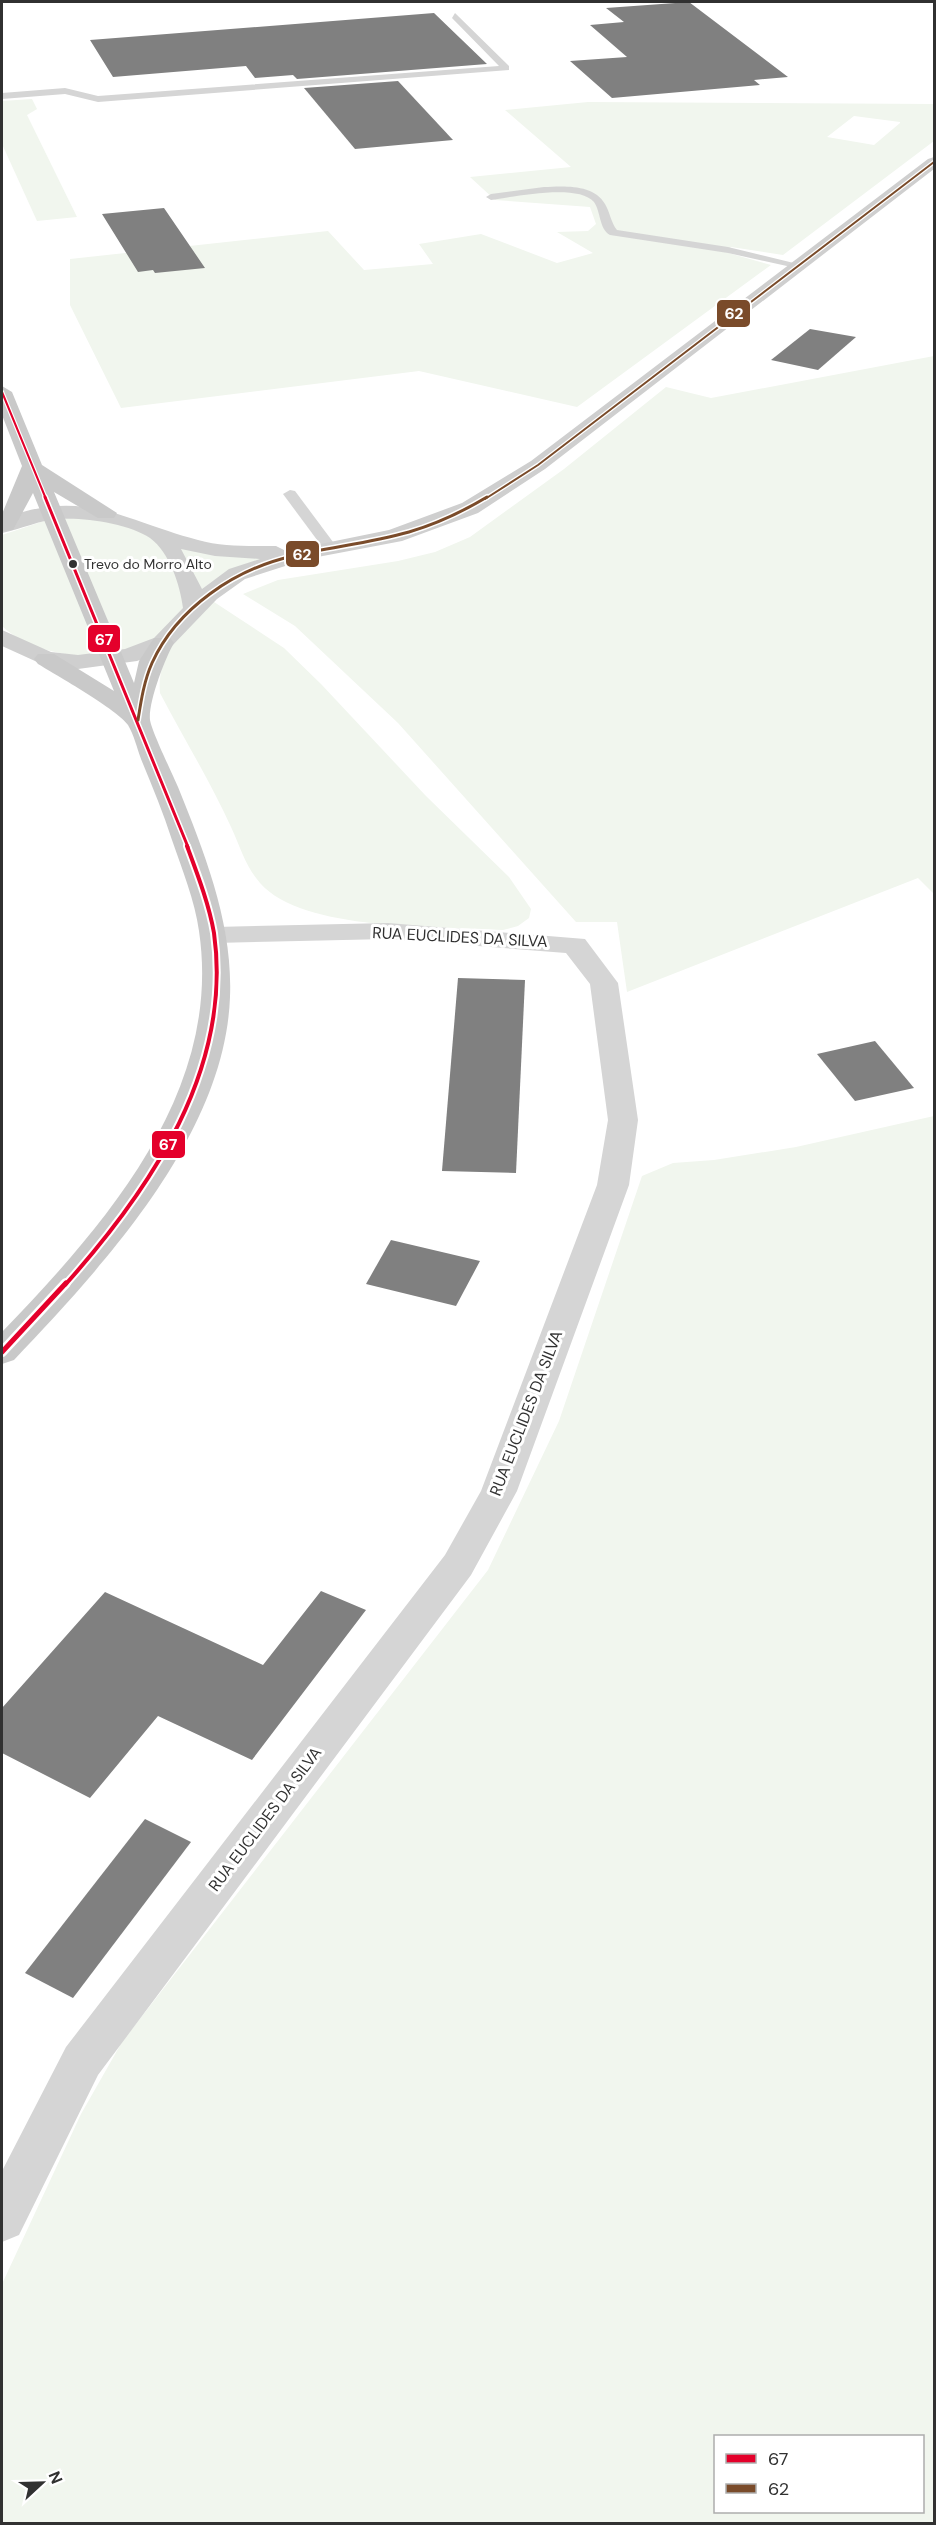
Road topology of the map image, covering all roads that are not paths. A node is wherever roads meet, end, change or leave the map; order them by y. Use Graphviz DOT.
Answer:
graph roads {
  1 [pos="455,16"];
  2 [pos="2,96"];
  3 [pos="934,162"];
  4 [pos="491,197"];
  5 [pos="796,265"];
  6 [pos="2,392"];
  7 [pos="32,467"];
  8 [pos="290,494"];
  9 [pos="51,513"];
  10 [pos="106,513"];
  11 [pos="3,526"];
  12 [pos="156,532"];
  13 [pos="331,549"];
  14 [pos="303,553"];
  15 [pos="194,608"];
  16 [pos="2,638"];
  17 [pos="162,643"];
  18 [pos="112,658"];
  19 [pos="46,659"];
  20 [pos="138,720"];
  21 [pos="214,935"];
  22 [pos="2,1352"];
  23 [pos="2,2219"];
  1 -- 2 [label="lane"];
  3 -- 5 [label="main road"];
  4 -- 5 [label="lane"];
  5 -- 13 [label="main road"];
  6 -- 7 [label="main road"];
  7 -- 9 [label="main road"];
  7 -- 10 [label="main road"];
  7 -- 11 [label="main road"];
  8 -- 13 [label="lane"];
  9 -- 10 [label="main road"];
  9 -- 11 [label="main road"];
  9 -- 18 [label="main road"];
  10 -- 12 [label="main road"];
  12 -- 14 [label="main road"];
  12 -- 15 [label="main road"];
  13 -- 14 [label="main road"];
  14 -- 15 [label="main road"];
  15 -- 17 [label="main road"];
  16 -- 19 [label="main road"];
  17 -- 18 [label="main road"];
  17 -- 20 [label="main road"];
  18 -- 19 [label="main road"];
  18 -- 20 [label="main road"];
  19 -- 20 [label="main road"];
  20 -- 21 [label="main road"];
  21 -- 22 [label="main road"];
  21 -- 23 [label="street, RUA EUCLIDES DA SILVA"];
}
